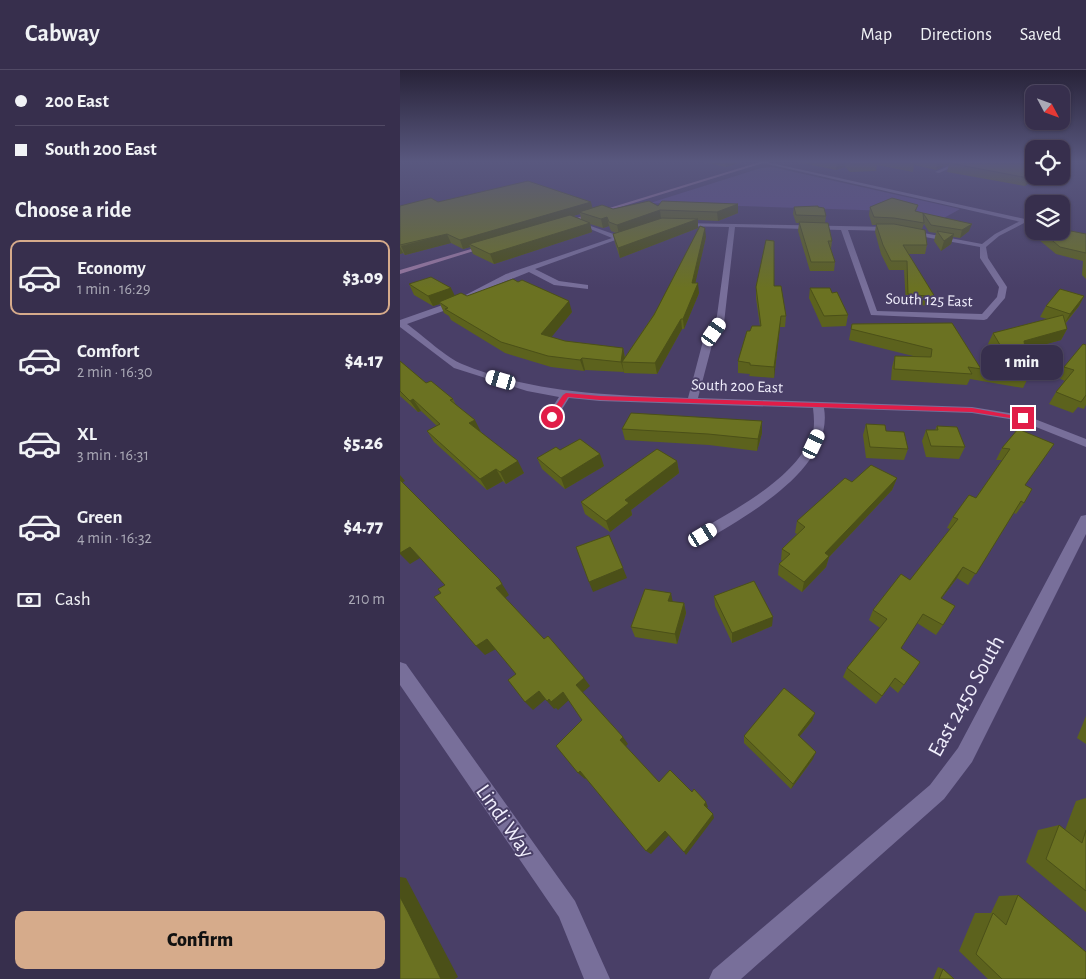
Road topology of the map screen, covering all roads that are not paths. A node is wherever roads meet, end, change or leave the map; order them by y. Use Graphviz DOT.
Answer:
graph roads {
  1 [pos="626,203"];
  2 [pos="947,203"];
  3 [pos="573,220"];
  4 [pos="1024,221"];
  5 [pos="672,224"];
  6 [pos="555,225"];
  7 [pos="732,225"];
  8 [pos="844,228"];
  9 [pos="636,232"];
  10 [pos="619,238"];
  11 [pos="500,242"];
  12 [pos="983,246"];
  13 [pos="529,269"];
  14 [pos="400,272"];
  15 [pos="585,287"];
  16 [pos="400,323"];
  17 [pos="566,395"];
  18 [pos="692,401"];
  19 [pos="818,405"];
  20 [pos="552,417"];
  21 [pos="1086,443"];
  22 [pos="1086,520"];
  23 [pos="703,535"];
  24 [pos="400,670"];
  25 [pos="829,887"];
  26 [pos="597,979"];
  27 [pos="722,979"];
  1 -- 3 [label="main road"];
  2 -- 4 [label="street"];
  3 -- 6 [label="main road"];
  3 -- 10 [label="street"];
  4 -- 12 [label="street"];
  5 -- 7 [label="street"];
  7 -- 8 [label="street"];
  7 -- 18 [label="street"];
  8 -- 12 [label="street"];
  8 -- 12 [label="street, South 125 East"];
  9 -- 10 [label="street"];
  10 -- 13 [label="street"];
  11 -- 14 [label="main road"];
  13 -- 15 [label="street"];
  13 -- 16 [label="street"];
  16 -- 17 [label="street, South 200 East"];
  17 -- 18 [label="street, South 200 East"];
  17 -- 20 [label="street"];
  18 -- 19 [label="street, South 200 East"];
  19 -- 21 [label="street, South 200 East"];
  19 -- 23 [label="street"];
  22 -- 25 [label="street, East 2450 South"];
  24 -- 26 [label="street, Lindi Way"];
  25 -- 27 [label="street"];
}
